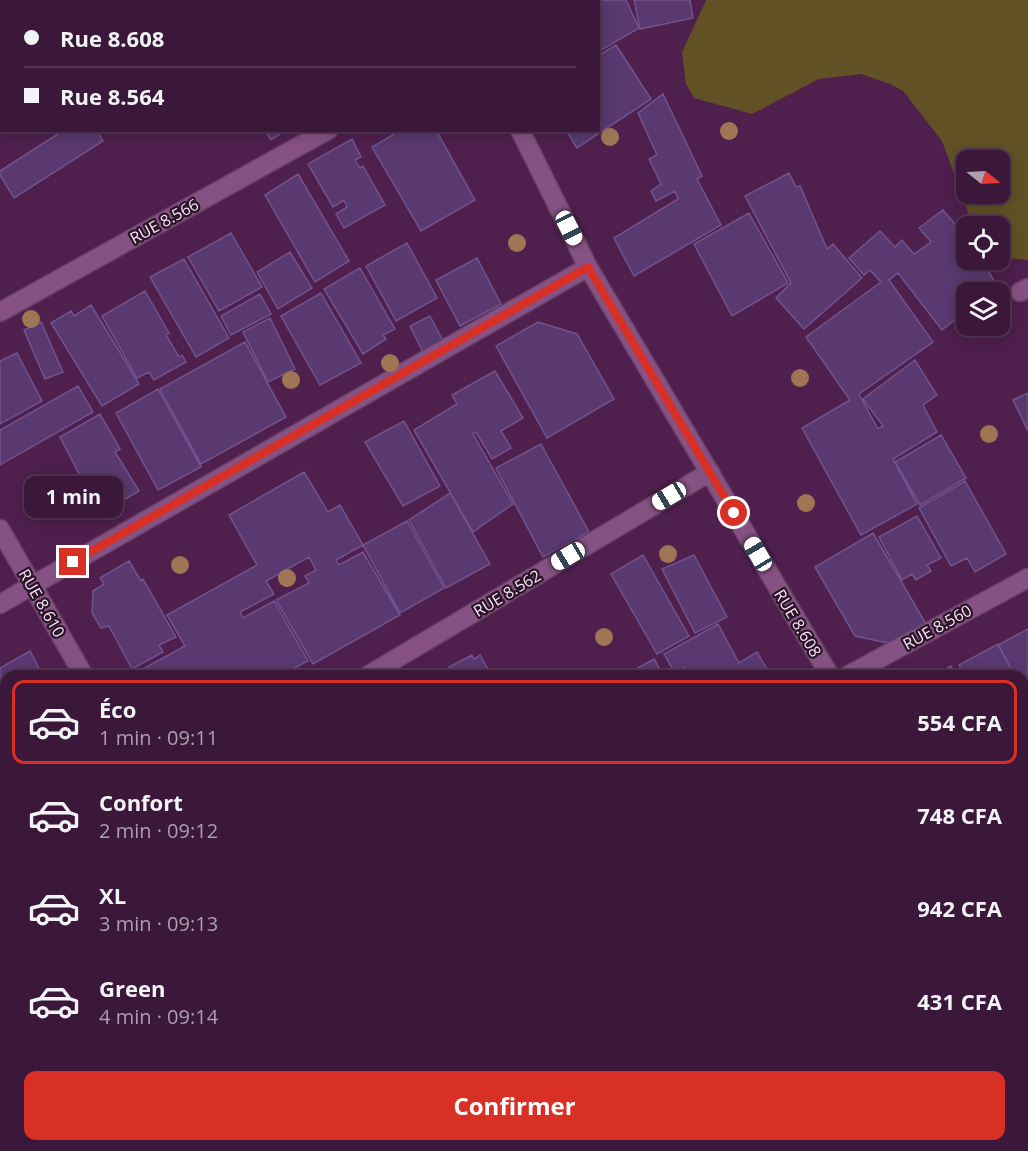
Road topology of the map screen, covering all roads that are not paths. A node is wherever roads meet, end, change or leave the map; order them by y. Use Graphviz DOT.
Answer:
graph roads {
  1 [pos="324,132"];
  2 [pos="521,132"];
  3 [pos="588,267"];
  4 [pos="0,312"];
  5 [pos="710,472"];
  6 [pos="0,529"];
  7 [pos="1028,578"];
  8 [pos="32,586"];
  9 [pos="0,603"];
  10 [pos="81,670"];
  11 [pos="377,670"];
  12 [pos="826,670"];
  13 [pos="858,670"];
  1 -- 4 [label="street, RUE 8.566"];
  2 -- 3 [label="street, RUE 8.608"];
  3 -- 5 [label="street, RUE 8.608"];
  3 -- 8 [label="street"];
  5 -- 11 [label="street, RUE 8.562"];
  5 -- 12 [label="street, RUE 8.608"];
  6 -- 8 [label="street, RUE 8.610"];
  7 -- 13 [label="street, RUE 8.560"];
  8 -- 9 [label="street"];
  8 -- 10 [label="street, RUE 8.610"];
}
